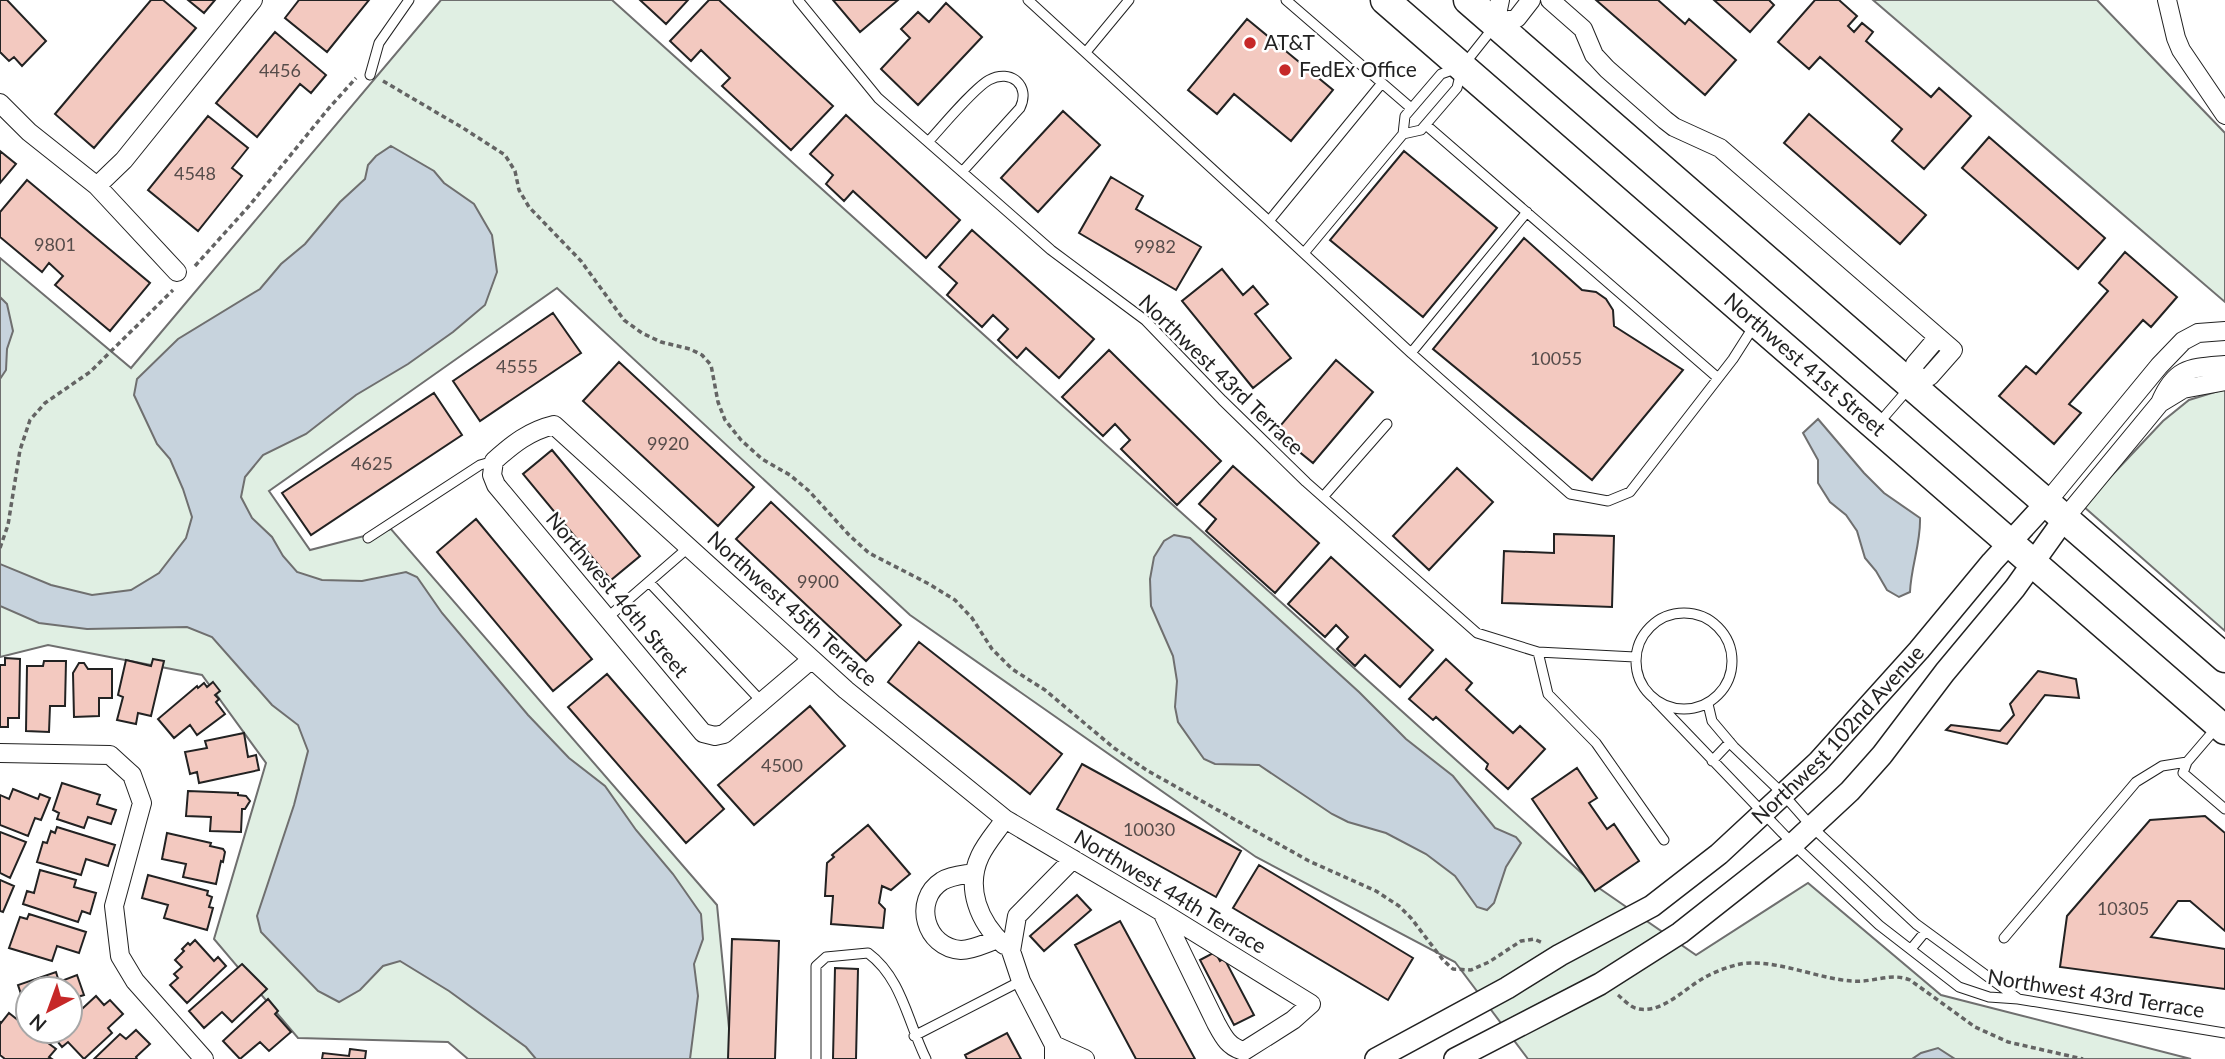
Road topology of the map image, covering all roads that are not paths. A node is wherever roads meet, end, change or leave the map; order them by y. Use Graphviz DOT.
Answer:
graph roads {
  1 [pos="253,0"];
  2 [pos="409,0"];
  3 [pos="798,0"];
  4 [pos="1028,0"];
  5 [pos="1129,0"];
  6 [pos="1286,0"];
  7 [pos="1385,0"];
  8 [pos="1468,0"];
  9 [pos="1531,0"];
  10 [pos="1550,0"];
  11 [pos="2167,0"];
  12 [pos="1498,12"];
  13 [pos="1086,52"];
  14 [pos="1462,67"];
  15 [pos="370,75"];
  16 [pos="1382,83"];
  17 [pos="0,103"];
  18 [pos="1411,108"];
  19 [pos="2225,115"];
  20 [pos="1426,125"];
  21 [pos="1403,134"];
  22 [pos="928,142"];
  23 [pos="962,172"];
  24 [pos="97,186"];
  25 [pos="1527,212"];
  26 [pos="1269,221"];
  27 [pos="1304,253"];
  28 [pos="182,275"];
  29 [pos="1756,322"];
  30 [pos="2225,331"];
  31 [pos="1938,337"];
  32 [pos="2186,338"];
  33 [pos="1410,353"];
  34 [pos="2225,365"];
  35 [pos="2193,368"];
  36 [pos="1718,378"];
  37 [pos="2225,381"];
  38 [pos="1912,385"];
  39 [pos="2160,403"];
  40 [pos="1388,424"];
  41 [pos="1877,426"];
  42 [pos="493,468"];
  43 [pos="1322,497"];
  44 [pos="2056,510"];
  45 [pos="368,538"];
  46 [pos="2009,543"];
  47 [pos="689,547"];
  48 [pos="2032,564"];
  49 [pos="649,582"];
  50 [pos="607,618"];
  51 [pos="1538,652"];
  52 [pos="1635,657"];
  53 [pos="2225,657"];
  54 [pos="812,659"];
  55 [pos="1656,701"];
  56 [pos="762,702"];
  57 [pos="1707,704"];
  58 [pos="2222,727"];
  59 [pos="1730,742"];
  60 [pos="0,753"];
  61 [pos="1712,761"];
  62 [pos="2187,762"];
  63 [pos="1782,793"];
  64 [pos="2225,809"];
  65 [pos="1762,812"];
  66 [pos="1005,819"];
  67 [pos="1812,827"];
  68 [pos="1664,841"];
  69 [pos="1793,844"];
  70 [pos="1073,859"];
  71 [pos="974,873"];
  72 [pos="1163,912"];
  73 [pos="1925,932"];
  74 [pos="2004,938"];
  75 [pos="1004,945"];
  76 [pos="1911,949"];
  77 [pos="1021,981"];
  78 [pos="2018,999"];
  79 [pos="2225,1033"];
  80 [pos="914,1036"];
  81 [pos="1054,1052"];
  82 [pos="204,1059"];
  83 [pos="816,1059"];
  84 [pos="926,1059"];
  85 [pos="1085,1059"];
  86 [pos="1376,1059"];
  87 [pos="1455,1059"];
  1 -- 24 [label="street"];
  2 -- 15 [label="lane"];
  3 -- 22 [label="lane, Northwest 43rd Terrace"];
  4 -- 13 [label="lane"];
  5 -- 13 [label="lane"];
  6 -- 16 [label="lane"];
  7 -- 14 [label="main road, Northwest 41st Street"];
  8 -- 12 [label="main road"];
  9 -- 12 [label="street"];
  10 -- 31 [label="street"];
  11 -- 19 [label="street"];
  12 -- 14 [label="lane"];
  12 -- 38 [label="main road"];
  13 -- 26 [label="lane"];
  14 -- 18 [label="lane"];
  14 -- 20 [label="lane"];
  14 -- 29 [label="main road, Northwest 41st Street"];
  16 -- 18 [label="lane"];
  16 -- 26 [label="lane"];
  17 -- 24 [label="street"];
  18 -- 21 [label="lane"];
  20 -- 21 [label="lane"];
  20 -- 25 [label="lane"];
  21 -- 27 [label="lane"];
  22 -- 23 [label="lane, Northwest 43rd Terrace"];
  22 -- 23 [label="lane"];
  23 -- 43 [label="lane, Northwest 43rd Terrace"];
  24 -- 28 [label="street"];
  25 -- 33 [label="lane"];
  25 -- 36 [label="lane"];
  26 -- 27 [label="lane"];
  27 -- 33 [label="lane"];
  29 -- 36 [label="lane"];
  29 -- 41 [label="main road, Northwest 41st Street"];
  30 -- 32 [label="street"];
  31 -- 38 [label="street"];
  31 -- 38 [label="street"];
  32 -- 35 [label="street"];
  32 -- 44 [label="street, Northwest 102nd Avenue"];
  33 -- 36 [label="lane"];
  34 -- 35 [label="street"];
  35 -- 39 [label="street, Northwest 102nd Avenue"];
  37 -- 39 [label="street, Northwest 102nd Avenue"];
  38 -- 41 [label="lane"];
  38 -- 44 [label="main road"];
  39 -- 44 [label="street, Northwest 102nd Avenue"];
  40 -- 43 [label="lane"];
  41 -- 46 [label="main road, Northwest 41st Street"];
  42 -- 45 [label="lane"];
  42 -- 47 [label="street, Northwest 45th Terrace"];
  42 -- 50 [label="street, Northwest 46th Street"];
  43 -- 51 [label="lane, Northwest 43rd Terrace"];
  44 -- 46 [label="street, Northwest 102nd Avenue"];
  44 -- 48 [label="street, Northwest 102nd Avenue"];
  44 -- 53 [label="main road"];
  46 -- 48 [label="main road, Northwest 41st Street"];
  46 -- 63 [label="street, Northwest 102nd Avenue"];
  47 -- 49 [label="lane"];
  47 -- 54 [label="street, Northwest 45th Terrace"];
  48 -- 58 [label="main road, Northwest 41st Street"];
  48 -- 67 [label="street, Northwest 102nd Avenue"];
  49 -- 50 [label="lane"];
  49 -- 56 [label="lane"];
  50 -- 56 [label="street, Northwest 46th Street"];
  51 -- 52 [label="lane, Northwest 43rd Terrace"];
  51 -- 68 [label="lane"];
  52 -- 55 [label="lane"];
  52 -- 57 [label="lane"];
  54 -- 56 [label="street"];
  54 -- 66 [label="street, Northwest 45th Terrace"];
  55 -- 57 [label="lane"];
  55 -- 61 [label="lane, Northwest 43rd Terrace"];
  57 -- 59 [label="lane"];
  58 -- 62 [label="lane"];
  59 -- 61 [label="lane"];
  59 -- 63 [label="lane"];
  60 -- 82 [label="street"];
  61 -- 65 [label="lane, Northwest 43rd Terrace"];
  62 -- 64 [label="lane"];
  62 -- 74 [label="lane"];
  63 -- 65 [label="street, Northwest 102nd Avenue"];
  63 -- 67 [label="lane"];
  65 -- 69 [label="lane, Northwest 43rd Terrace"];
  65 -- 86 [label="street, Northwest 102nd Avenue"];
  66 -- 70 [label="street, Northwest 44th Terrace"];
  66 -- 71 [label="street"];
  67 -- 69 [label="street, Northwest 102nd Avenue"];
  67 -- 73 [label="lane"];
  69 -- 76 [label="lane, Northwest 43rd Terrace"];
  69 -- 87 [label="street, Northwest 102nd Avenue"];
  70 -- 72 [label="street, Northwest 44th Terrace"];
  70 -- 75 [label="street"];
  71 -- 75 [label="street"];
  71 -- 75 [label="street"];
  72 -- 72 [label="street, Northwest 44th Terrace"];
  73 -- 76 [label="lane"];
  73 -- 78 [label="lane"];
  75 -- 77 [label="street"];
  76 -- 78 [label="lane, Northwest 43rd Terrace"];
  77 -- 80 [label="lane"];
  77 -- 81 [label="street"];
  78 -- 79 [label="lane, Northwest 43rd Terrace"];
  80 -- 83 [label="lane"];
  80 -- 84 [label="lane"];
  81 -- 85 [label="street"];
}
